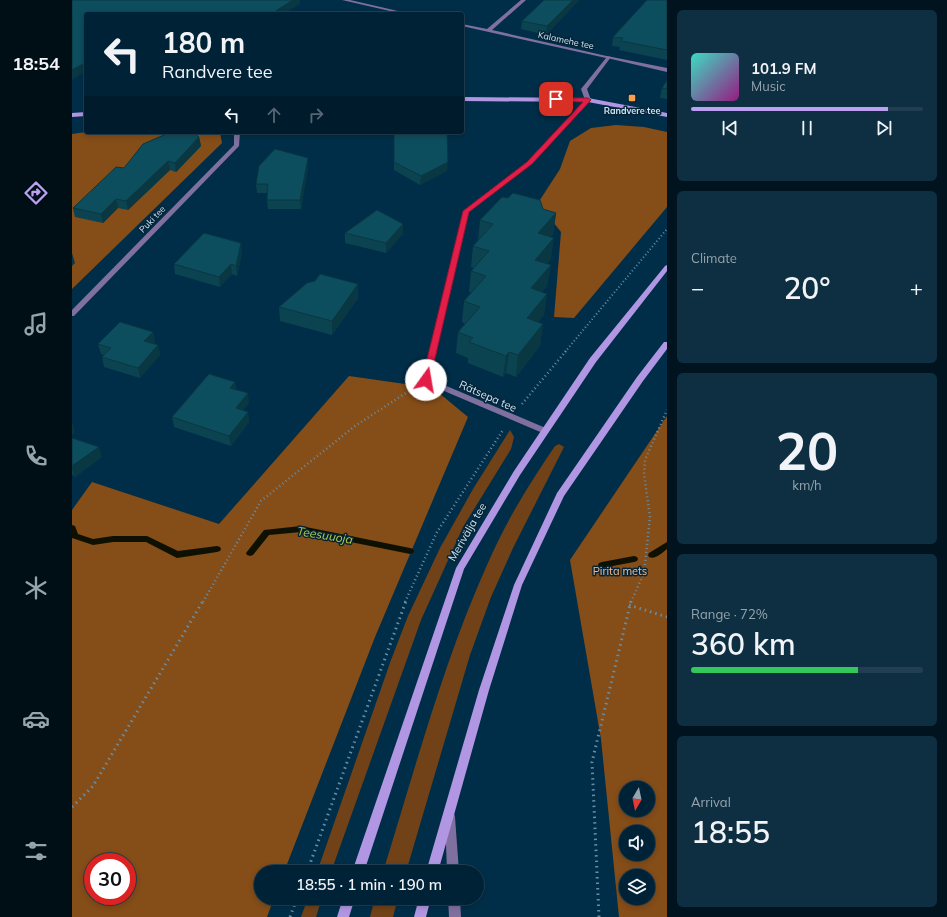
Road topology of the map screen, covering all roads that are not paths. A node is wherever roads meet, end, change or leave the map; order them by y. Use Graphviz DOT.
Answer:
graph roads {
  1 [pos="344,0"];
  2 [pos="524,0"];
  3 [pos="400,12"];
  4 [pos="464,26"];
  5 [pos="488,31"];
  6 [pos="609,57"];
  7 [pos="667,70"];
  8 [pos="464,99"];
  9 [pos="588,100"];
  10 [pos="84,114"];
  11 [pos="72,115"];
  12 [pos="667,115"];
  13 [pos="237,134"];
  14 [pos="667,267"];
  15 [pos="72,314"];
  16 [pos="667,344"];
  17 [pos="546,432"];
  18 [pos="450,811"];
  19 [pos="360,865"];
  20 [pos="434,865"];
  21 [pos="453,865"];
  22 [pos="347,905"];
  23 [pos="423,905"];
  24 [pos="454,905"];
  25 [pos="343,917"];
  26 [pos="420,917"];
  27 [pos="455,917"];
  1 -- 3 [label="street"];
  2 -- 5 [label="street"];
  4 -- 5 [label="street, Kalamehe tee"];
  5 -- 6 [label="street, Kalamehe tee"];
  6 -- 7 [label="street, Kalamehe tee"];
  6 -- 9 [label="street"];
  8 -- 9 [label="main road"];
  9 -- 12 [label="main road"];
  9 -- 17 [label="street, Rätsepa tee"];
  10 -- 11 [label="main road"];
  13 -- 15 [label="street, Puki tee"];
  14 -- 17 [label="main road, Merivälja tee"];
  16 -- 18 [label="main road"];
  17 -- 19 [label="main road, Merivälja tee"];
  18 -- 20 [label="main road"];
  18 -- 21 [label="street"];
  22 -- 25 [label="main road"];
  23 -- 26 [label="main road"];
  24 -- 27 [label="street"];
}
